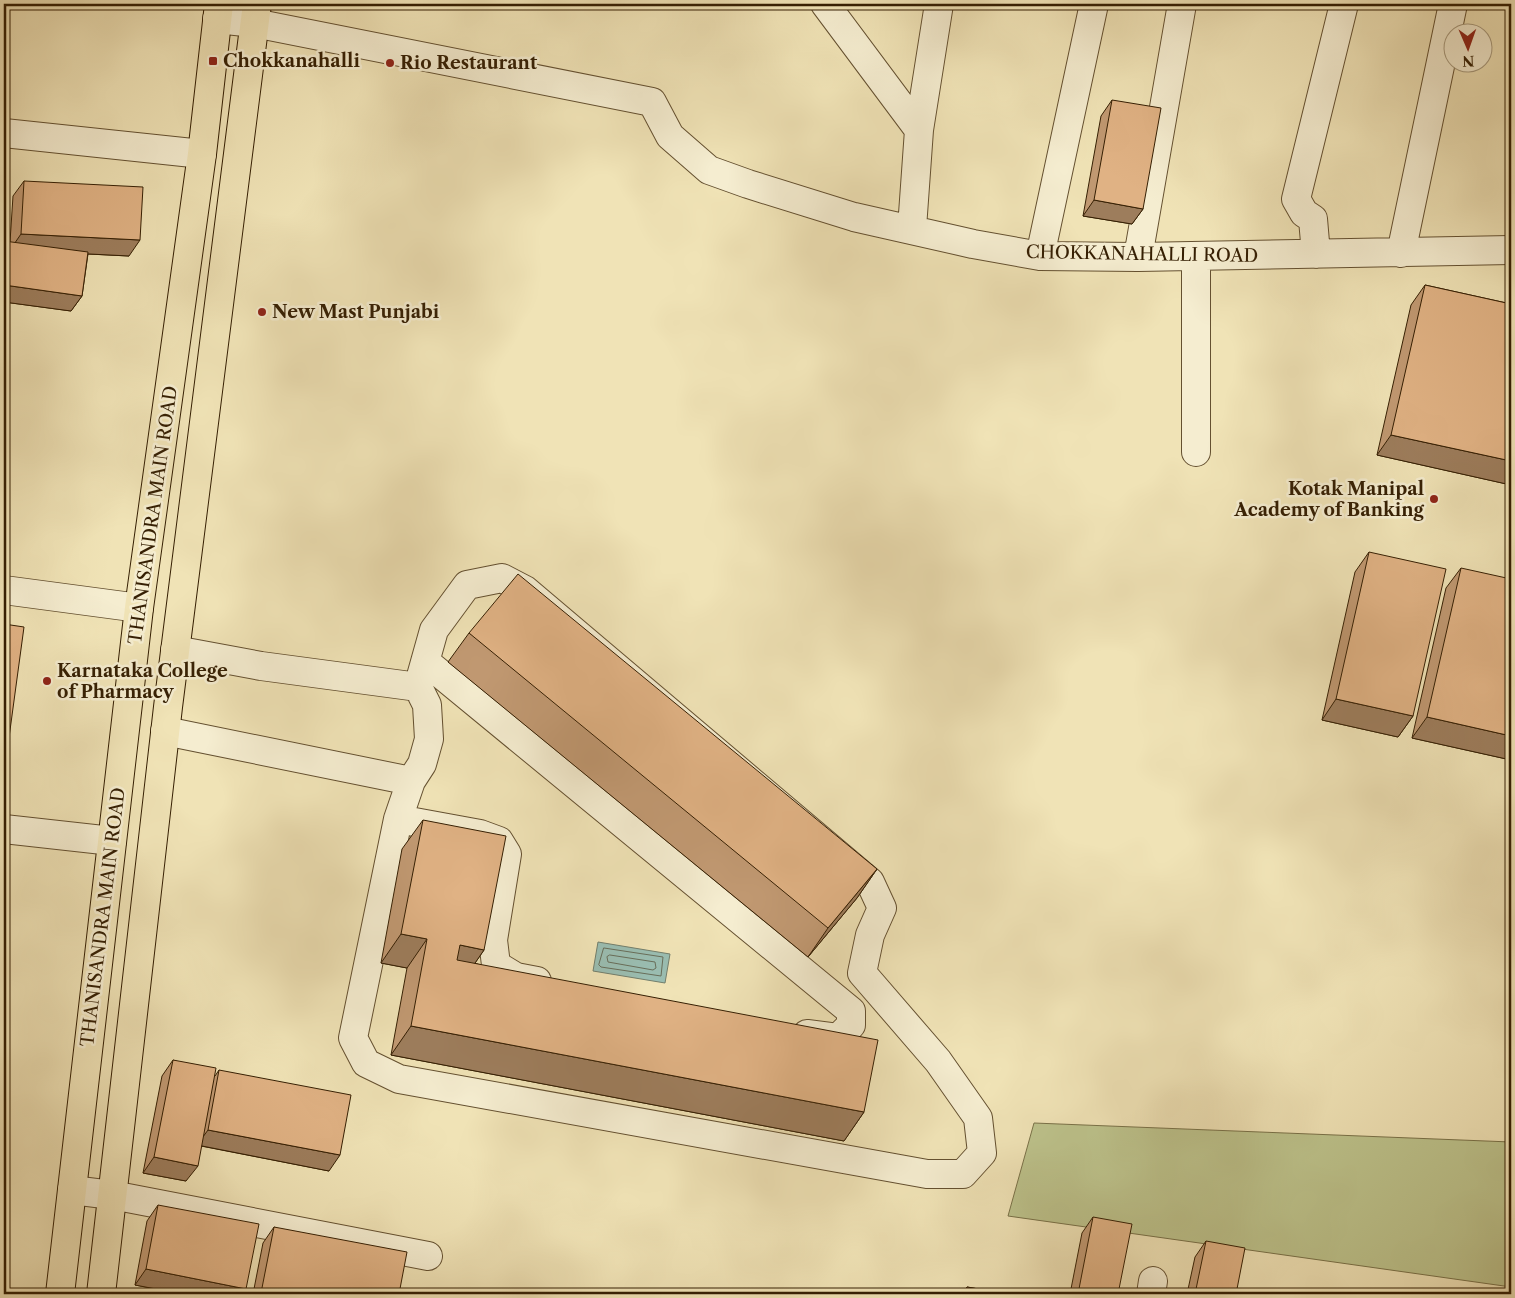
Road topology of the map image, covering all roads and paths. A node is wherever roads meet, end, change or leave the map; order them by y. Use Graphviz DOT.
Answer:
graph roads {
  1 [pos="825,4"];
  2 [pos="938,4"];
  3 [pos="1094,4"];
  4 [pos="1182,4"];
  5 [pos="1344,4"];
  6 [pos="1453,4"];
  7 [pos="218,11"];
  8 [pos="256,14"];
  9 [pos="919,130"];
  10 [pos="4,133"];
  11 [pos="202,154"];
  12 [pos="912,228"];
  13 [pos="1511,250"];
  14 [pos="1401,253"];
  15 [pos="1316,254"];
  16 [pos="1040,256"];
  17 [pos="1138,257"];
  18 [pos="1196,257"];
  19 [pos="1196,452"];
  20 [pos="4,590"];
  21 [pos="139,608"];
  22 [pos="175,650"];
  23 [pos="422,675"];
  24 [pos="165,731"];
  25 [pos="411,781"];
  26 [pos="398,819"];
  27 [pos="4,829"];
  28 [pos="112,842"];
  29 [pos="565,987"];
  30 [pos="787,1030"];
  31 [pos="72,1190"];
  32 [pos="112,1195"];
  33 [pos="428,1256"];
  34 [pos="60,1294"];
  35 [pos="100,1294"];
  1 -- 9 [label="street"];
  2 -- 9 [label="street"];
  3 -- 16 [label="street"];
  4 -- 17 [label="street"];
  5 -- 15 [label="street"];
  6 -- 14 [label="street"];
  7 -- 8 [label="street"];
  7 -- 11 [label="main road, THANISANDRA MAIN ROAD"];
  8 -- 12 [label="street, CHOKKANAHALLI ROAD"];
  8 -- 22 [label="main road, THANISANDRA MAIN ROAD"];
  9 -- 12 [label="street"];
  10 -- 11 [label="street"];
  11 -- 21 [label="main road, THANISANDRA MAIN ROAD"];
  12 -- 16 [label="street, CHOKKANAHALLI ROAD"];
  13 -- 14 [label="street, CHOKKANAHALLI ROAD"];
  14 -- 15 [label="street, CHOKKANAHALLI ROAD"];
  15 -- 18 [label="street, CHOKKANAHALLI ROAD"];
  16 -- 17 [label="street, CHOKKANAHALLI ROAD"];
  17 -- 18 [label="street, CHOKKANAHALLI ROAD"];
  18 -- 19 [label="street"];
  20 -- 21 [label="street"];
  21 -- 28 [label="main road, THANISANDRA MAIN ROAD"];
  22 -- 23 [label="street"];
  22 -- 24 [label="main road, THANISANDRA MAIN ROAD"];
  23 -- 25 [label="street"];
  23 -- 26 [label="street"];
  23 -- 30 [label="street"];
  24 -- 25 [label="street"];
  24 -- 32 [label="main road, THANISANDRA MAIN ROAD"];
  25 -- 26 [label="street"];
  26 -- 29 [label="street"];
  27 -- 28 [label="street"];
  28 -- 31 [label="main road, THANISANDRA MAIN ROAD"];
  31 -- 32 [label="street"];
  31 -- 34 [label="main road, THANISANDRA MAIN ROAD"];
  32 -- 33 [label="street"];
  32 -- 35 [label="main road, THANISANDRA MAIN ROAD"];
}
